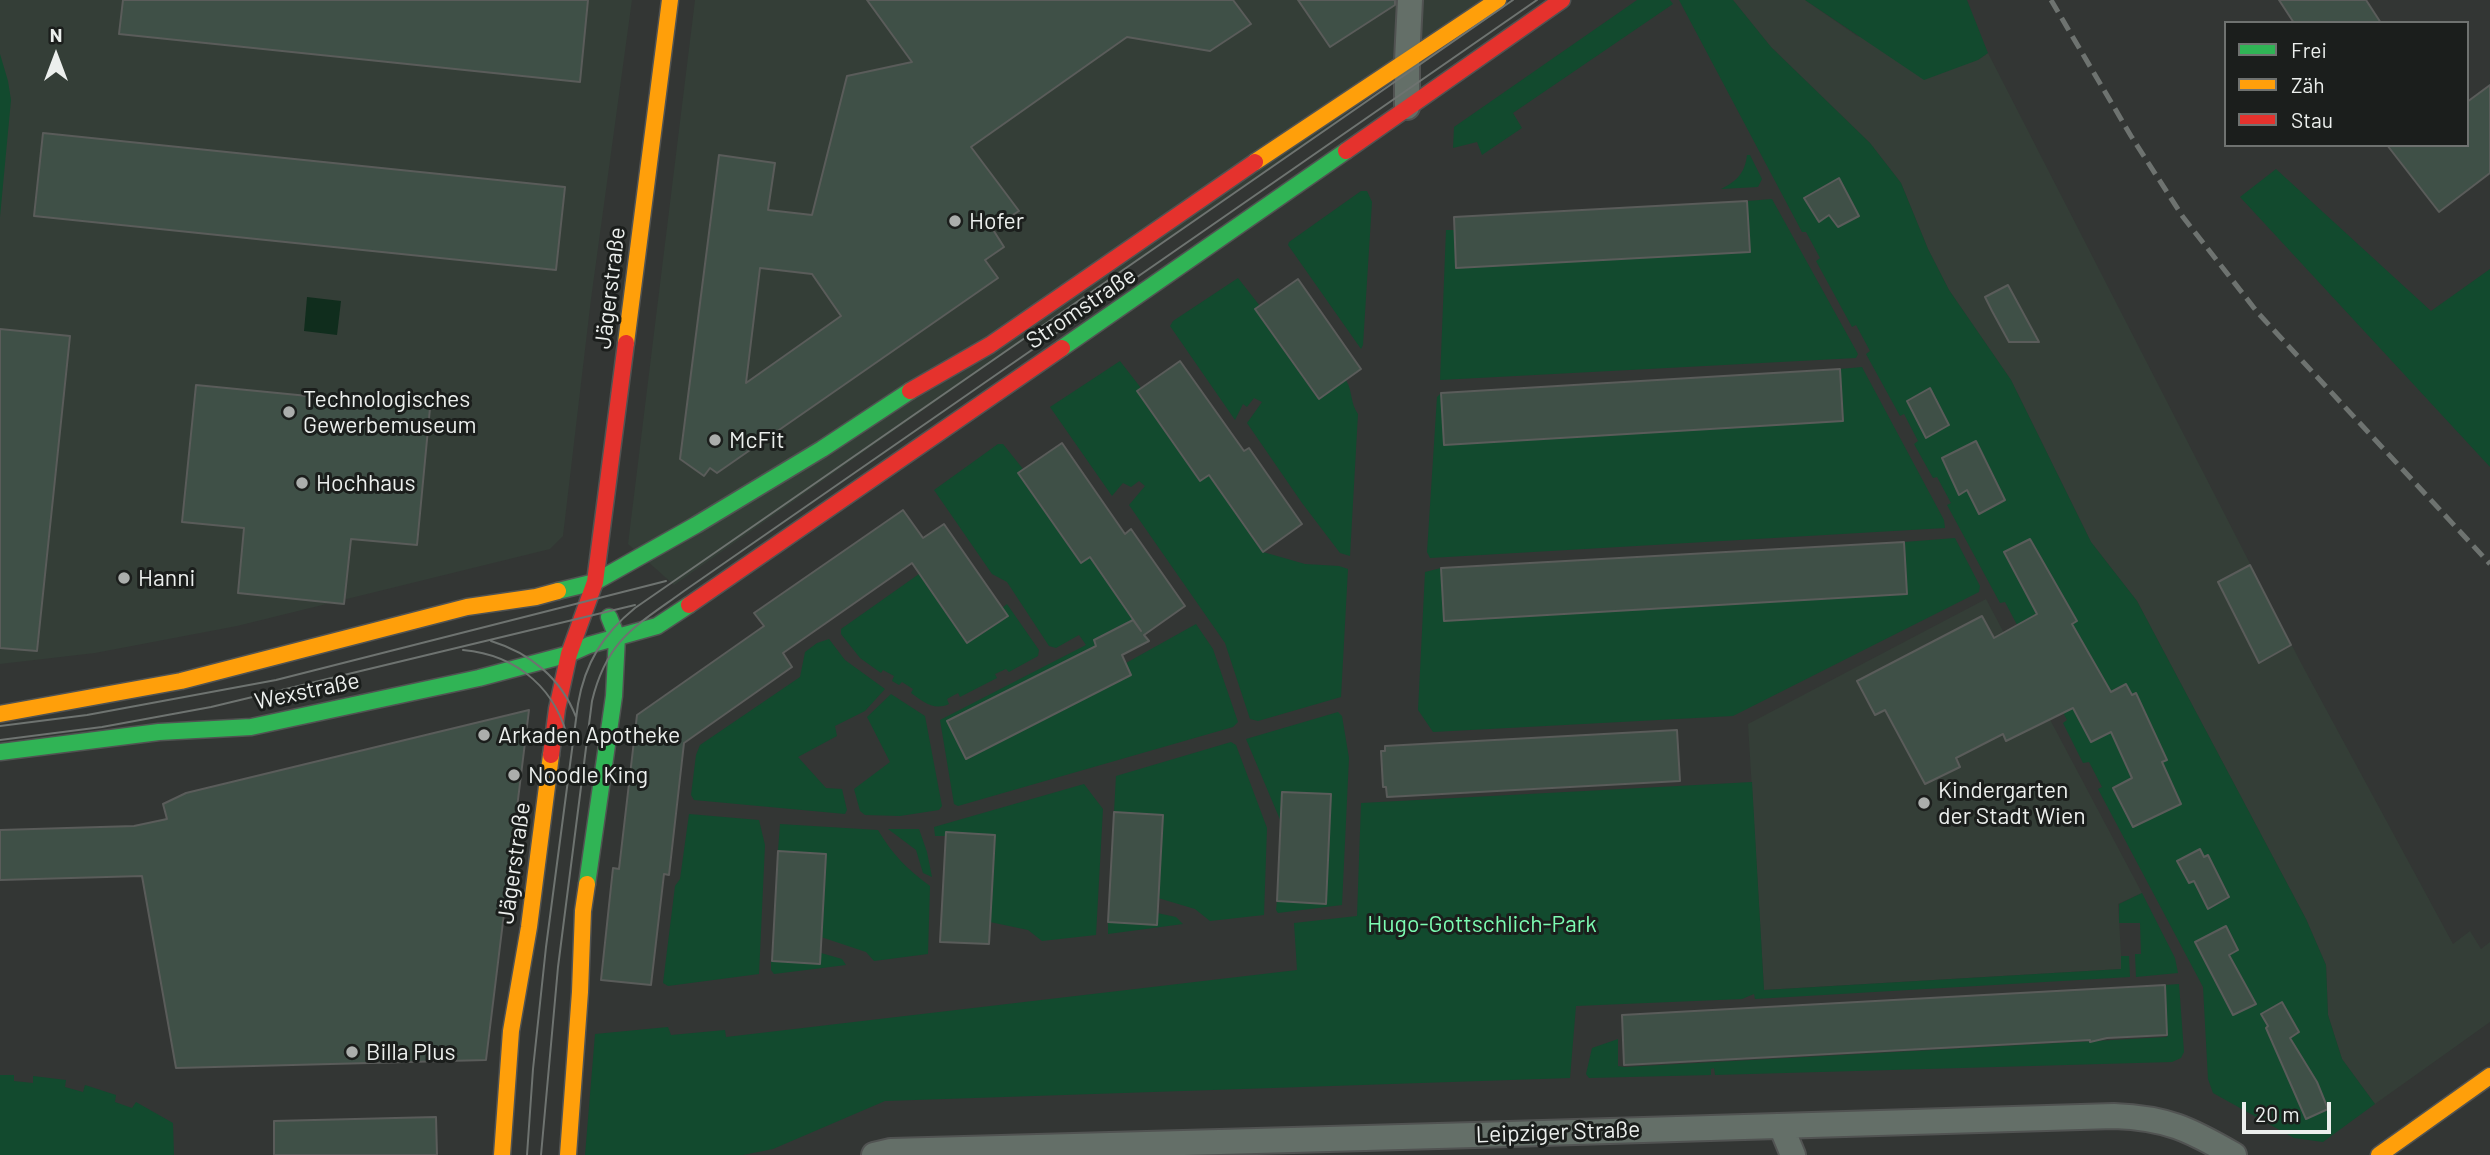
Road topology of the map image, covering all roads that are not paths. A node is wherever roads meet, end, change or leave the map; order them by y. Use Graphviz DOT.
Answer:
graph roads {
  1 [pos="670,0"];
  2 [pos="1410,0"];
  3 [pos="1499,0"];
  4 [pos="1562,0"];
  5 [pos="1407,61"];
  6 [pos="1407,107"];
  7 [pos="595,582"];
  8 [pos="617,638"];
  9 [pos="569,654"];
  10 [pos="0,714"];
  11 [pos="0,752"];
  12 [pos="2490,1076"];
  13 [pos="1781,1126"];
  14 [pos="1355,1147"];
  15 [pos="502,1155"];
  16 [pos="568,1155"];
  17 [pos="874,1155"];
  18 [pos="1793,1155"];
  19 [pos="2234,1155"];
  20 [pos="2379,1155"];
  1 -- 7 [label="main road, Jägerstraße"];
  2 -- 5 [label="street"];
  3 -- 5 [label="main road, Stromstraße"];
  4 -- 6 [label="main road, Stromstraße"];
  5 -- 6 [label="street"];
  5 -- 7 [label="main road, Stromstraße"];
  6 -- 8 [label="main road, Stromstraße"];
  7 -- 8 [label="main road, Jägerstraße"];
  7 -- 9 [label="main road, Jägerstraße"];
  7 -- 10 [label="main road, Wexstraße"];
  8 -- 9 [label="main road, Wexstraße"];
  8 -- 16 [label="main road, Jägerstraße"];
  9 -- 11 [label="main road, Wexstraße"];
  9 -- 15 [label="main road, Jägerstraße"];
  12 -- 20 [label="main road"];
  13 -- 14 [label="street, Leipziger Straße"];
  13 -- 18 [label="street"];
  13 -- 19 [label="street, Leipziger Straße"];
  14 -- 17 [label="street, Leipziger Straße"];
}
